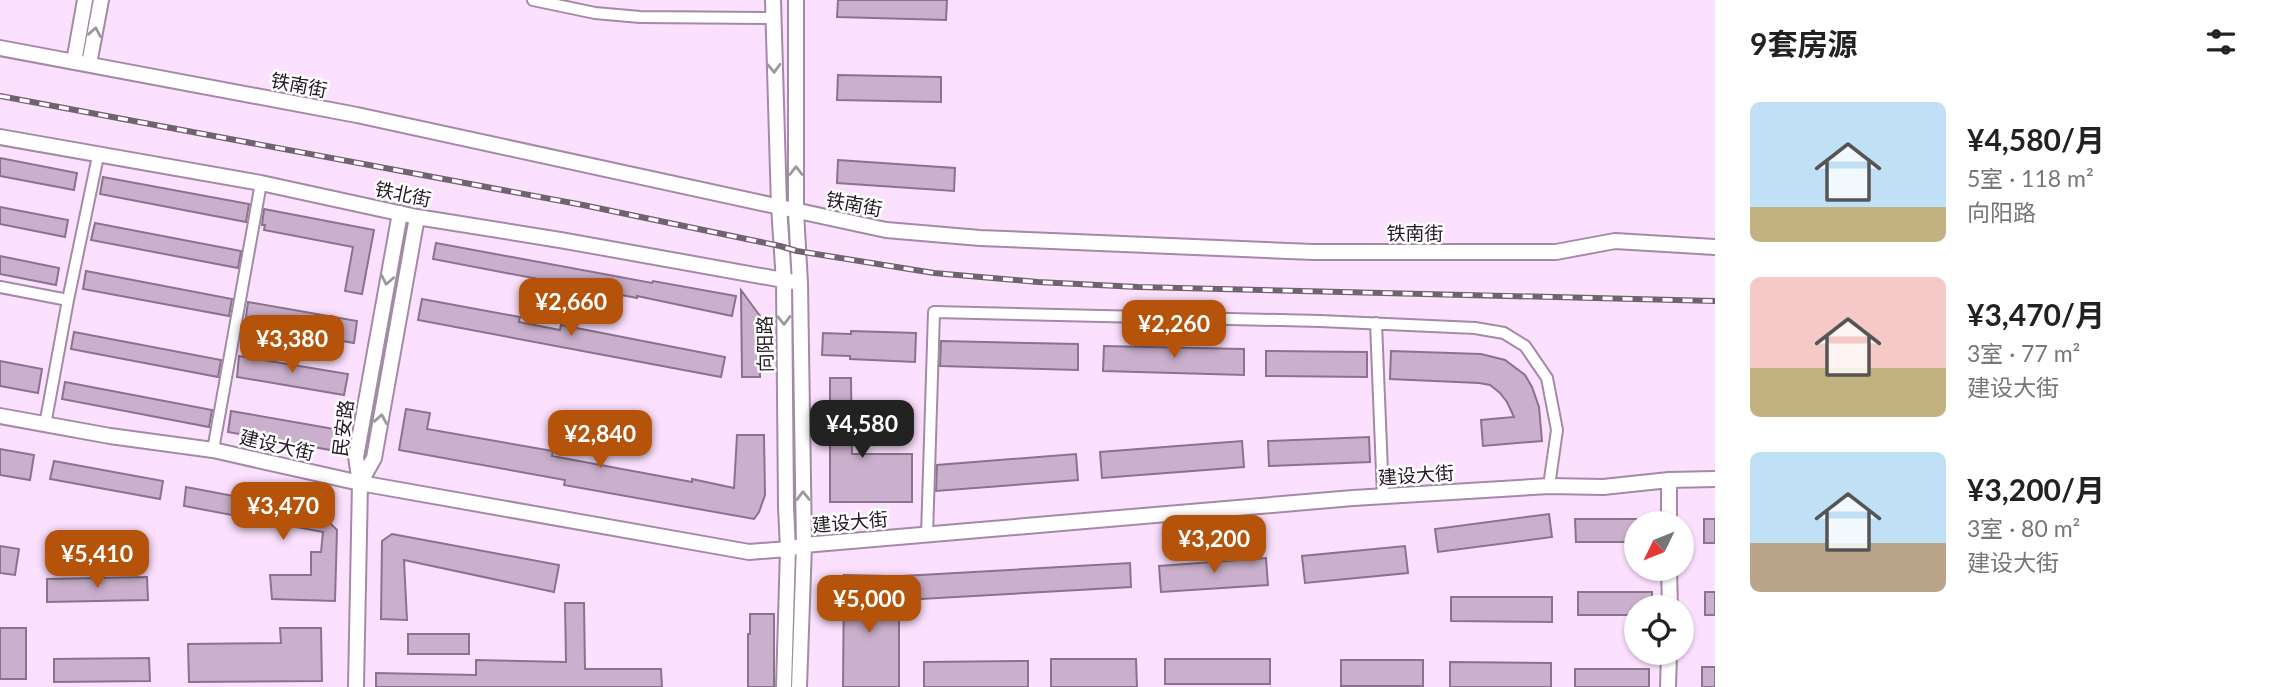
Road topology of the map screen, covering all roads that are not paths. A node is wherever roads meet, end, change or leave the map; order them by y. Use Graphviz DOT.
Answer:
graph roads {
  1 [pos="85,0"];
  2 [pos="101,0"];
  3 [pos="533,0"];
  4 [pos="773,0"];
  5 [pos="796,0"];
  6 [pos="773,18"];
  7 [pos="0,48"];
  8 [pos="74,62"];
  9 [pos="89,64"];
  10 [pos="0,137"];
  11 [pos="99,156"];
  12 [pos="261,183"];
  13 [pos="779,206"];
  14 [pos="796,212"];
  15 [pos="400,214"];
  16 [pos="417,217"];
  17 [pos="1715,247"];
  18 [pos="784,282"];
  19 [pos="800,284"];
  20 [pos="0,287"];
  21 [pos="68,300"];
  22 [pos="1376,323"];
  23 [pos="0,415"];
  24 [pos="45,425"];
  25 [pos="213,450"];
  26 [pos="1715,479"];
  27 [pos="1669,480"];
  28 [pos="359,483"];
  29 [pos="1549,486"];
  30 [pos="1383,496"];
  31 [pos="1669,511"];
  32 [pos="927,535"];
  33 [pos="804,545"];
  34 [pos="788,549"];
  35 [pos="1669,665"];
  36 [pos="356,687"];
  37 [pos="784,687"];
  38 [pos="799,687"];
  39 [pos="1668,687"];
  1 -- 8 [label="street"];
  9 -- 2 [label="street, one-way"];
  3 -- 6 [label="street"];
  4 -- 6 [label="street, 向阳路"];
  14 -- 5 [label="street, 向阳路, one-way"];
  6 -- 13 [label="street, 向阳路, one-way"];
  7 -- 8 [label="street, 铁南街"];
  8 -- 9 [label="street, 铁南街"];
  9 -- 13 [label="street, 铁南街"];
  10 -- 11 [label="street, 铁北街"];
  11 -- 12 [label="street, 铁北街"];
  11 -- 21 [label="street"];
  12 -- 15 [label="street, 铁北街"];
  12 -- 25 [label="street"];
  13 -- 14 [label="street, 铁南街"];
  13 -- 18 [label="street, 向阳路"];
  14 -- 17 [label="street, 铁南街"];
  14 -- 19 [label="street, 向阳路"];
  15 -- 16 [label="street, 铁北街"];
  15 -- 28 [label="street, 民安路, one-way"];
  16 -- 18 [label="street, 铁北街"];
  28 -- 16 [label="street, 民安路, one-way"];
  18 -- 19 [label="street, 铁北街"];
  18 -- 34 [label="street, 向阳路, one-way"];
  33 -- 19 [label="street, 向阳路, one-way"];
  20 -- 21 [label="street"];
  21 -- 24 [label="street"];
  22 -- 29 [label="street"];
  22 -- 30 [label="street"];
  22 -- 32 [label="street"];
  23 -- 24 [label="street, 建设大街"];
  24 -- 25 [label="street, 建设大街"];
  25 -- 28 [label="street, 建设大街"];
  26 -- 27 [label="street, 建设大街"];
  27 -- 29 [label="street, 建设大街"];
  27 -- 31 [label="street"];
  28 -- 34 [label="street, 建设大街"];
  28 -- 36 [label="street, 民安路"];
  29 -- 30 [label="street, 建设大街"];
  30 -- 32 [label="street, 建设大街"];
  32 -- 33 [label="street, 建设大街"];
  33 -- 34 [label="street, 建设大街"];
  33 -- 38 [label="street, 向阳路"];
  34 -- 37 [label="street, 向阳路"];
  35 -- 39 [label="street"];
}
